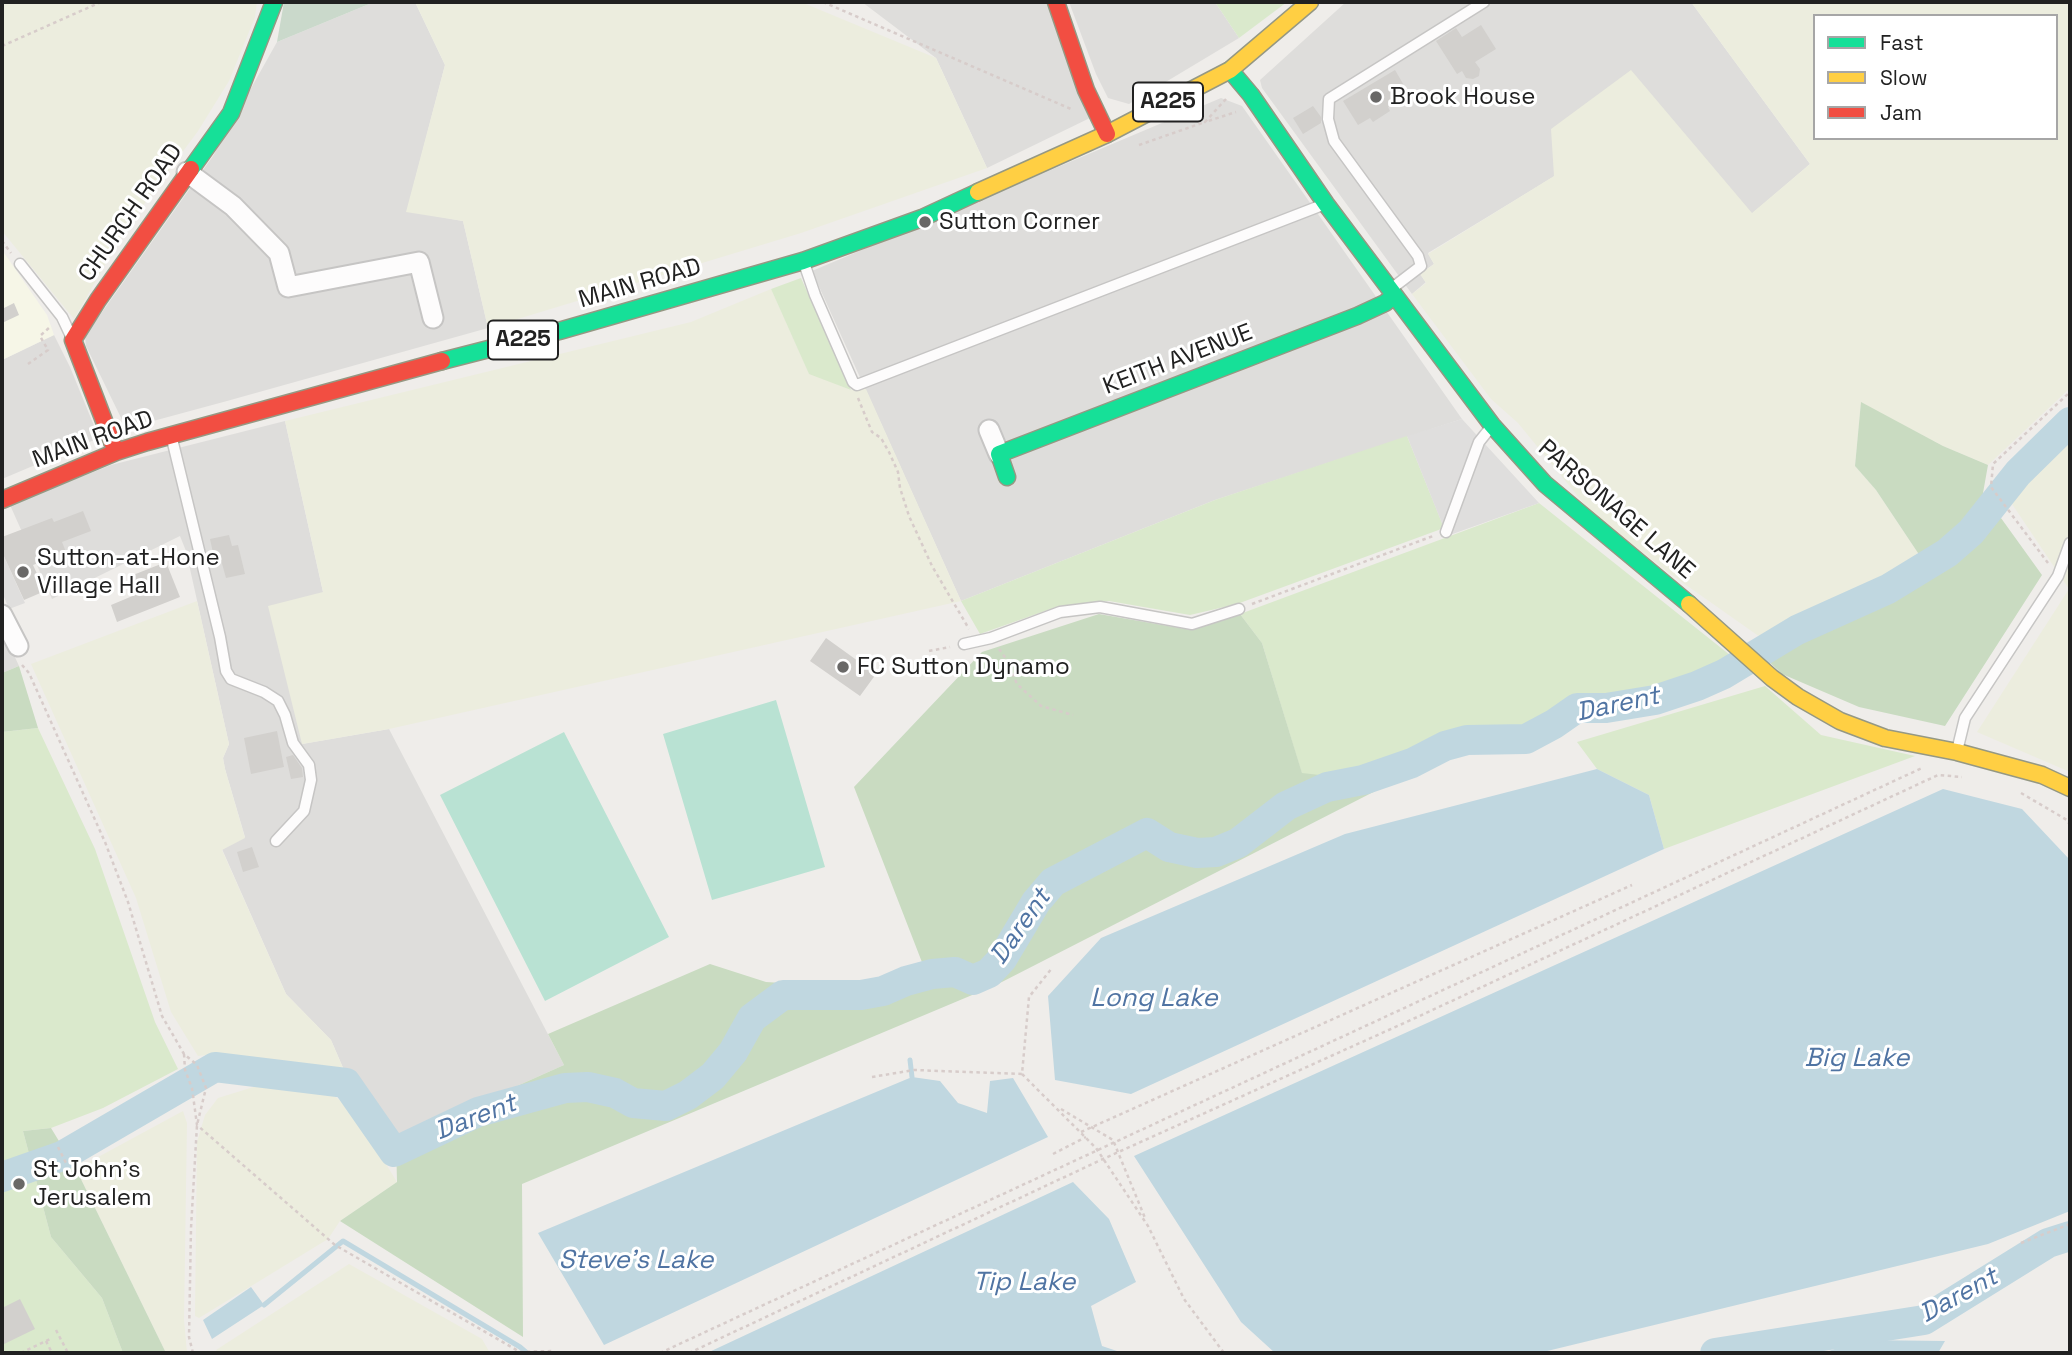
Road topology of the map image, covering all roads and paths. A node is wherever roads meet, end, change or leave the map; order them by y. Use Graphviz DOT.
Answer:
graph roads {
  1 [pos="101,2"];
  2 [pos="274,2"];
  3 [pos="823,2"];
  4 [pos="1056,2"];
  5 [pos="1310,2"];
  6 [pos="1484,2"];
  7 [pos="2,46"];
  8 [pos="1230,70"];
  9 [pos="1080,113"];
  10 [pos="1107,134"];
  11 [pos="187,172"];
  12 [pos="1326,204"];
  13 [pos="2,241"];
  14 [pos="803,261"];
  15 [pos="20,264"];
  16 [pos="1392,293"];
  17 [pos="62,317"];
  18 [pos="433,318"];
  19 [pos="73,340"];
  20 [pos="28,364"];
  21 [pos="853,382"];
  22 [pos="2070,392"];
  23 [pos="1492,425"];
  24 [pos="989,430"];
  25 [pos="171,435"];
  26 [pos="116,452"];
  27 [pos="999,454"];
  28 [pos="1006,477"];
  29 [pos="2,499"];
  30 [pos="1446,532"];
  31 [pos="2070,543"];
  32 [pos="2058,576"];
  33 [pos="1239,609"];
  34 [pos="3,621"];
  35 [pos="991,638"];
  36 [pos="976,641"];
  37 [pos="964,644"];
  38 [pos="18,646"];
  39 [pos="929,651"];
  40 [pos="29,673"];
  41 [pos="1073,715"];
  42 [pos="1957,751"];
  43 [pos="1963,777"];
  44 [pos="2011,787"];
  45 [pos="2070,788"];
  46 [pos="2070,825"];
  47 [pos="276,841"];
  48 [pos="1632,884"];
  49 [pos="1052,968"];
  50 [pos="184,1054"];
  51 [pos="1022,1073"];
  52 [pos="872,1077"];
  53 [pos="1056,1106"];
  54 [pos="197,1125"];
  55 [pos="1091,1128"];
  56 [pos="1081,1132"];
  57 [pos="1086,1137"];
  58 [pos="1114,1143"];
  59 [pos="58,1147"];
  60 [pos="1097,1150"];
  61 [pos="1054,1154"];
  62 [pos="1119,1154"];
  63 [pos="1103,1159"];
  64 [pos="67,1165"];
  65 [pos="2070,1224"];
  66 [pos="1148,1226"];
  67 [pos="2021,1243"];
  68 [pos="56,1330"];
  69 [pos="520,1352"];
  70 [pos="531,1352"];
  71 [pos="21,1353"];
  72 [pos="52,1353"];
  73 [pos="68,1353"];
  74 [pos="193,1353"];
  75 [pos="554,1353"];
  76 [pos="660,1353"];
  77 [pos="689,1353"];
  78 [pos="1224,1353"];
  1 -- 7 [label="path"];
  2 -- 11 [label="street, CHURCH ROAD"];
  3 -- 9 [label="path"];
  4 -- 10 [label="street"];
  5 -- 8 [label="street, A225"];
  6 -- 16 [label="lane"];
  8 -- 10 [label="street, MAIN ROAD / A225"];
  8 -- 12 [label="street, PARSONAGE LANE"];
  10 -- 14 [label="street, MAIN ROAD / A225"];
  11 -- 18 [label="street"];
  11 -- 19 [label="street, CHURCH ROAD"];
  12 -- 16 [label="street, PARSONAGE LANE"];
  12 -- 21 [label="lane"];
  13 -- 15 [label="path"];
  14 -- 21 [label="lane"];
  14 -- 25 [label="street, MAIN ROAD / A225"];
  15 -- 17 [label="lane"];
  16 -- 23 [label="street, PARSONAGE LANE"];
  16 -- 27 [label="street, KEITH AVENUE"];
  17 -- 19 [label="lane"];
  17 -- 20 [label="path"];
  19 -- 26 [label="street"];
  21 -- 36 [label="path"];
  22 -- 32 [label="path"];
  23 -- 30 [label="lane"];
  23 -- 42 [label="street, PARSONAGE LANE"];
  24 -- 27 [label="street"];
  25 -- 26 [label="street, MAIN ROAD / A225"];
  25 -- 47 [label="lane"];
  26 -- 29 [label="street, MAIN ROAD / A225"];
  27 -- 28 [label="street"];
  30 -- 33 [label="path"];
  31 -- 32 [label="lane"];
  32 -- 42 [label="lane"];
  33 -- 35 [label="lane"];
  34 -- 38 [label="street"];
  35 -- 36 [label="lane"];
  35 -- 41 [label="path"];
  36 -- 37 [label="lane"];
  37 -- 39 [label="path"];
  40 -- 50 [label="path"];
  42 -- 45 [label="street, PARSONAGE LANE"];
  42 -- 58 [label="path"];
  43 -- 62 [label="path"];
  44 -- 46 [label="path"];
  48 -- 55 [label="path"];
  49 -- 51 [label="path"];
  50 -- 54 [label="path"];
  50 -- 54 [label="path"];
  51 -- 52 [label="path"];
  51 -- 53 [label="path"];
  53 -- 55 [label="path"];
  53 -- 56 [label="path"];
  54 -- 69 [label="path"];
  54 -- 74 [label="path"];
  55 -- 56 [label="path"];
  55 -- 58 [label="path"];
  56 -- 57 [label="path"];
  57 -- 60 [label="path"];
  57 -- 61 [label="path"];
  58 -- 60 [label="path"];
  58 -- 62 [label="path"];
  59 -- 64 [label="path"];
  60 -- 63 [label="path"];
  60 -- 76 [label="path"];
  62 -- 63 [label="path"];
  62 -- 66 [label="path"];
  63 -- 66 [label="path"];
  63 -- 77 [label="path"];
  65 -- 67 [label="path"];
  66 -- 78 [label="path"];
  68 -- 73 [label="path"];
  69 -- 70 [label="path"];
  70 -- 75 [label="path"];
  71 -- 72 [label="path"];
}
